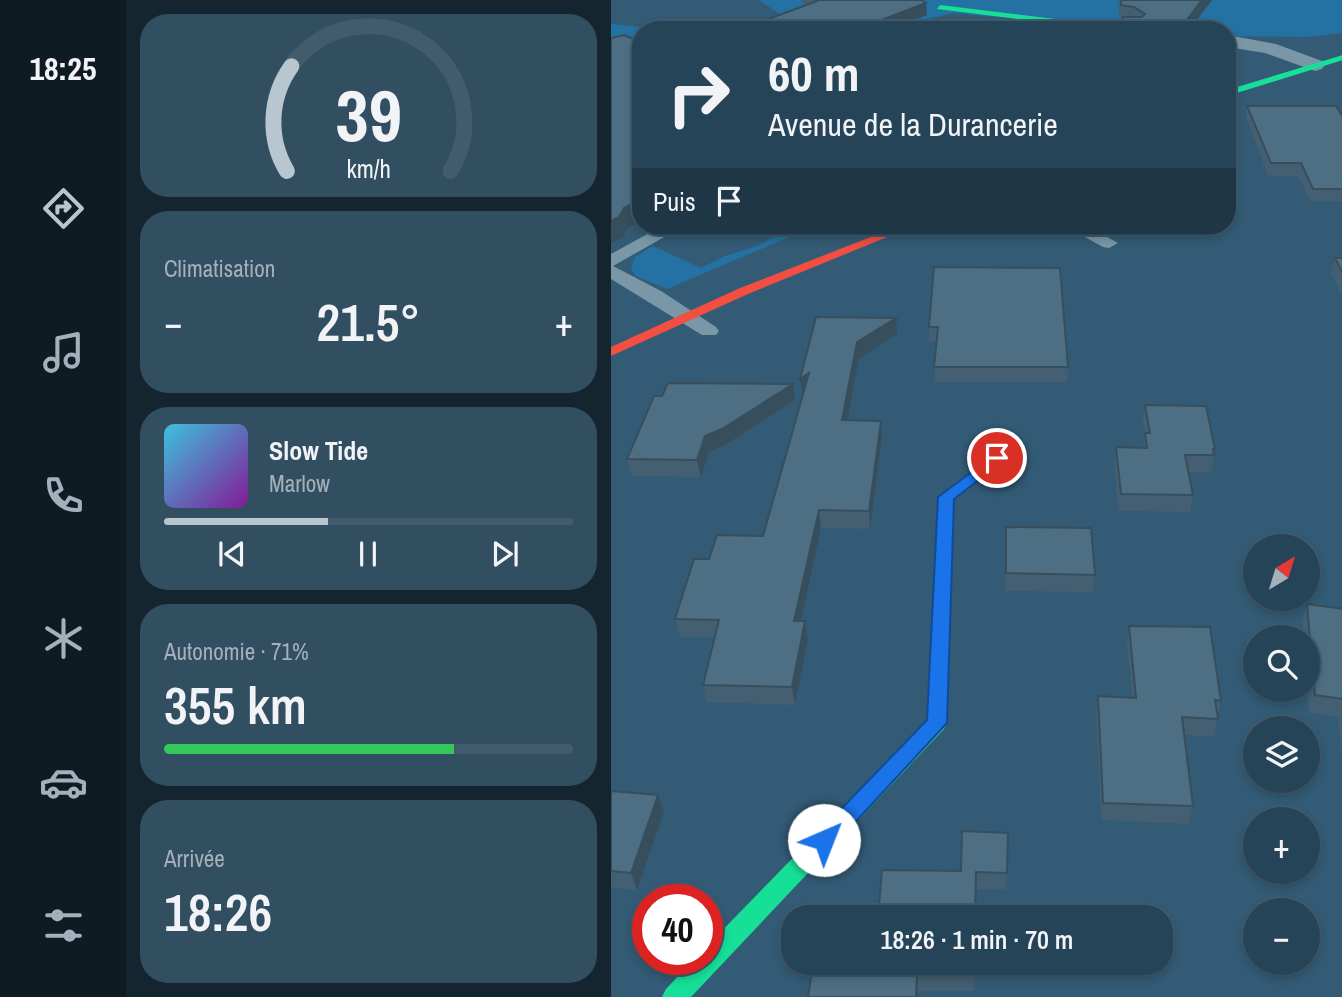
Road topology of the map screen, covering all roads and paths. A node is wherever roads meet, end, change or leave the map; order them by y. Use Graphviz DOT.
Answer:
graph roads {
  1 [pos="940,8"];
  2 [pos="1053,21"];
  3 [pos="1236,43"];
  4 [pos="1342,46"];
  5 [pos="1342,57"];
  6 [pos="1307,62"];
  7 [pos="1236,76"];
  8 [pos="1236,90"];
  9 [pos="658,235"];
  10 [pos="887,235"];
  11 [pos="1093,235"];
  12 [pos="1109,243"];
  13 [pos="862,246"];
  14 [pos="611,261"];
  15 [pos="611,271"];
  16 [pos="792,289"];
  17 [pos="688,318"];
  18 [pos="709,331"];
  19 [pos="611,352"];
  20 [pos="997,458"];
  21 [pos="674,997"];
  1 -- 2 [label="street"];
  3 -- 6 [label="street"];
  4 -- 6 [label="street"];
  5 -- 6 [label="street"];
  6 -- 7 [label="street"];
  6 -- 8 [label="street"];
  9 -- 14 [label="lane"];
  10 -- 13 [label="street"];
  11 -- 12 [label="lane"];
  13 -- 16 [label="street"];
  13 -- 17 [label="street"];
  15 -- 17 [label="lane"];
  17 -- 18 [label="lane"];
  17 -- 19 [label="street"];
  20 -- 21 [label="street"];
}
